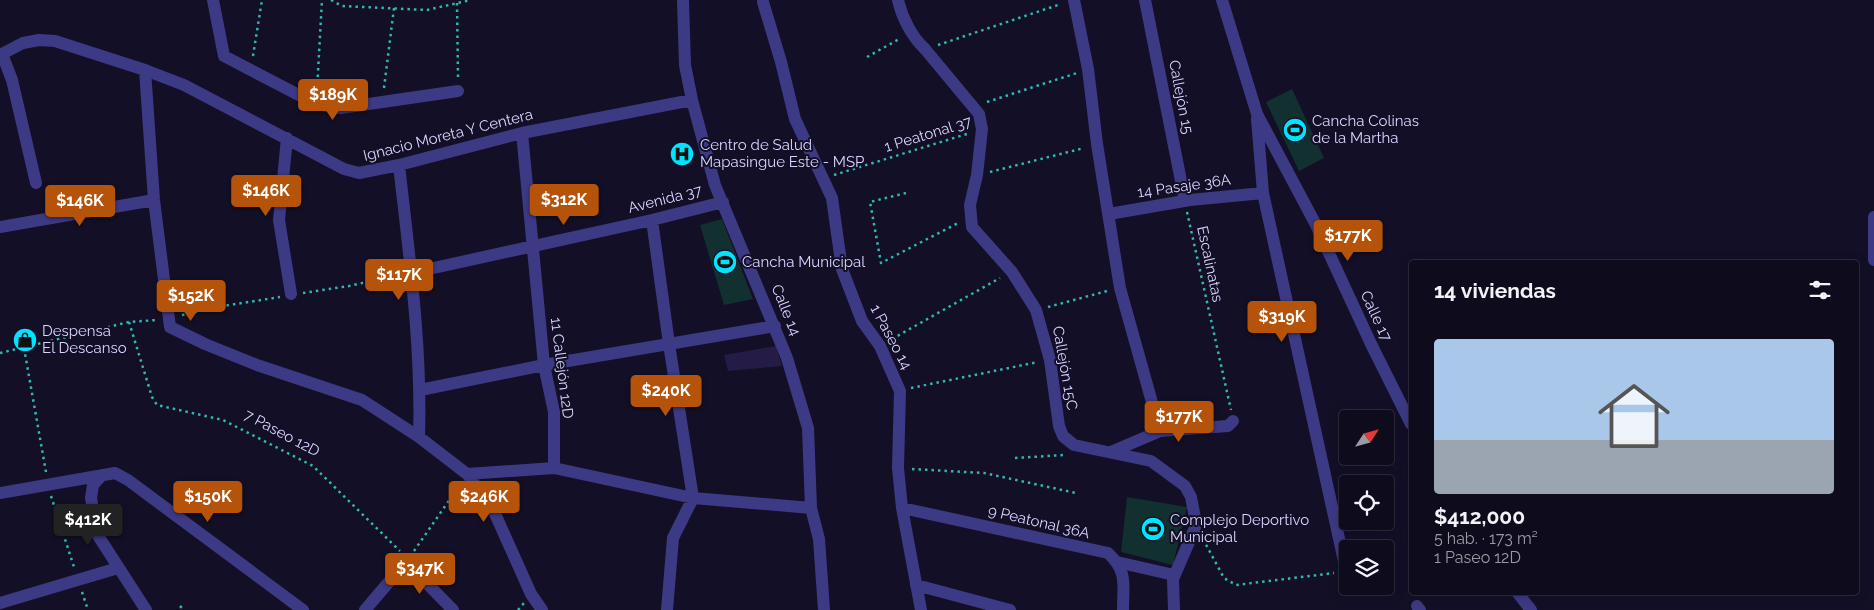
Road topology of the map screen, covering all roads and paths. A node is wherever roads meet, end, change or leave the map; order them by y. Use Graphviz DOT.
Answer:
graph roads {
  1 [pos="213,0"];
  2 [pos="262,0"];
  3 [pos="322,0"];
  4 [pos="331,0"];
  5 [pos="471,0"];
  6 [pos="683,0"];
  7 [pos="898,0"];
  8 [pos="1144,0"];
  9 [pos="1222,0"];
  10 [pos="763,2"];
  11 [pos="1068,2"];
  12 [pos="456,3"];
  13 [pos="394,8"];
  14 [pos="911,33"];
  15 [pos="925,49"];
  16 [pos="1,55"];
  17 [pos="868,57"];
  18 [pos="1088,69"];
  19 [pos="145,70"];
  20 [pos="252,70"];
  21 [pos="458,91"];
  22 [pos="692,100"];
  23 [pos="382,102"];
  24 [pos="316,104"];
  25 [pos="974,106"];
  26 [pos="1257,114"];
  27 [pos="982,130"];
  28 [pos="522,133"];
  29 [pos="287,138"];
  30 [pos="1097,144"];
  31 [pos="399,165"];
  32 [pos="976,175"];
  33 [pos="823,179"];
  34 [pos="36,183"];
  35 [pos="906,192"];
  36 [pos="1263,193"];
  37 [pos="154,200"];
  38 [pos="1185,201"];
  39 [pos="723,202"];
  40 [pos="1109,214"];
  41 [pos="970,216"];
  42 [pos="1874,217"];
  43 [pos="652,220"];
  44 [pos="0,228"];
  45 [pos="532,246"];
  46 [pos="1874,260"];
  47 [pos="1012,272"];
  48 [pos="411,273"];
  49 [pos="1120,288"];
  50 [pos="291,294"];
  51 [pos="1036,310"];
  52 [pos="169,318"];
  53 [pos="129,322"];
  54 [pos="775,326"];
  55 [pos="669,344"];
  56 [pos="880,346"];
  57 [pos="0,352"];
  58 [pos="1050,360"];
  59 [pos="544,365"];
  60 [pos="420,390"];
  61 [pos="900,391"];
  62 [pos="1233,420"];
  63 [pos="1409,420"];
  64 [pos="1160,431"];
  65 [pos="419,437"];
  66 [pos="1111,452"];
  67 [pos="554,468"];
  68 [pos="898,468"];
  69 [pos="467,474"];
  70 [pos="102,475"];
  71 [pos="0,493"];
  72 [pos="1076,493"];
  73 [pos="693,498"];
  74 [pos="811,508"];
  75 [pos="902,508"];
  76 [pos="1195,528"];
  77 [pos="1339,540"];
  78 [pos="406,562"];
  79 [pos="1117,562"];
  80 [pos="118,568"];
  81 [pos="1339,572"];
  82 [pos="1174,575"];
  83 [pos="916,586"];
  84 [pos="1519,595"];
  85 [pos="0,603"];
  86 [pos="180,606"];
  87 [pos="545,609"];
  88 [pos="146,610"];
  89 [pos="184,610"];
  90 [pos="303,610"];
  91 [pos="365,610"];
  92 [pos="453,610"];
  93 [pos="667,610"];
  94 [pos="824,610"];
  95 [pos="921,610"];
  96 [pos="1010,610"];
  97 [pos="1123,610"];
  98 [pos="1174,610"];
  99 [pos="1531,610"];
  1 -- 20 [label="street"];
  2 -- 20 [label="path"];
  3 -- 24 [label="path"];
  4 -- 13 [label="path"];
  5 -- 12 [label="path"];
  6 -- 22 [label="street, Calle 14"];
  7 -- 14 [label="street"];
  8 -- 38 [label="street, Callejón 15"];
  9 -- 26 [label="street, Calle 17"];
  10 -- 33 [label="street, 1 Paseo 14"];
  11 -- 15 [label="path"];
  11 -- 18 [label="street"];
  12 -- 13 [label="path"];
  12 -- 21 [label="path"];
  13 -- 23 [label="path"];
  14 -- 15 [label="street"];
  14 -- 17 [label="path"];
  15 -- 25 [label="street"];
  16 -- 19 [label="street, Ignacio Moreta Y Centera"];
  16 -- 34 [label="street"];
  18 -- 25 [label="path"];
  18 -- 30 [label="street"];
  19 -- 29 [label="street, Ignacio Moreta Y Centera"];
  19 -- 37 [label="street"];
  20 -- 24 [label="street"];
  21 -- 23 [label="street"];
  22 -- 28 [label="street, Ignacio Moreta Y Centera"];
  22 -- 39 [label="street, Calle 14"];
  23 -- 24 [label="street"];
  25 -- 27 [label="street"];
  26 -- 36 [label="street"];
  26 -- 63 [label="street, Calle 17"];
  27 -- 32 [label="street"];
  27 -- 33 [label="path, 1 Peatonal 37"];
  28 -- 31 [label="street, Ignacio Moreta Y Centera"];
  28 -- 45 [label="street, 11 Callejón 12D"];
  29 -- 31 [label="street, Ignacio Moreta Y Centera"];
  29 -- 50 [label="street"];
  30 -- 32 [label="path"];
  30 -- 40 [label="street"];
  31 -- 48 [label="street"];
  32 -- 41 [label="street"];
  33 -- 56 [label="street, 1 Paseo 14"];
  35 -- 41 [label="path"];
  36 -- 38 [label="street, 14 Pasaje 36A"];
  36 -- 77 [label="street"];
  37 -- 44 [label="street"];
  37 -- 52 [label="street"];
  38 -- 40 [label="street, 14 Pasaje 36A"];
  38 -- 62 [label="path, Escalinatas"];
  39 -- 43 [label="street, Avenida 37"];
  39 -- 54 [label="street, Calle 14"];
  40 -- 49 [label="street"];
  41 -- 47 [label="street, Callejón 15C"];
  42 -- 46 [label="street"];
  43 -- 45 [label="street, Avenida 37"];
  43 -- 55 [label="street"];
  45 -- 48 [label="street, Avenida 37"];
  45 -- 59 [label="street, 11 Callejón 12D"];
  47 -- 51 [label="street, Callejón 15C"];
  47 -- 56 [label="path"];
  48 -- 50 [label="path"];
  48 -- 60 [label="street"];
  49 -- 51 [label="path"];
  49 -- 64 [label="street"];
  50 -- 52 [label="path"];
  51 -- 58 [label="street, Callejón 15C"];
  52 -- 53 [label="path"];
  52 -- 65 [label="street"];
  53 -- 57 [label="path"];
  53 -- 78 [label="path, 7 Paseo 12D"];
  54 -- 55 [label="street"];
  54 -- 74 [label="street, Calle 14"];
  55 -- 59 [label="street"];
  55 -- 73 [label="street"];
  56 -- 61 [label="street, 1 Paseo 14"];
  58 -- 61 [label="path"];
  58 -- 66 [label="street, Callejón 15C"];
  59 -- 60 [label="street"];
  59 -- 67 [label="street, 11 Callejón 12D"];
  60 -- 65 [label="street"];
  61 -- 68 [label="street, 1 Paseo 14"];
  62 -- 64 [label="street"];
  64 -- 66 [label="street"];
  65 -- 69 [label="street"];
  66 -- 76 [label="street, Callejón 15C"];
  67 -- 69 [label="street"];
  67 -- 73 [label="street"];
  68 -- 72 [label="path"];
  68 -- 75 [label="street, 1 Paseo 14"];
  69 -- 78 [label="path"];
  69 -- 87 [label="street"];
  70 -- 71 [label="street"];
  70 -- 80 [label="street"];
  70 -- 90 [label="street"];
  73 -- 74 [label="street"];
  73 -- 93 [label="street"];
  74 -- 94 [label="street, Calle 14"];
  75 -- 79 [label="street, 9 Peatonal 36A"];
  75 -- 83 [label="street, 1 Paseo 14"];
  76 -- 81 [label="path"];
  76 -- 82 [label="street"];
  78 -- 91 [label="street"];
  78 -- 92 [label="street"];
  79 -- 82 [label="street, 9 Peatonal 36A"];
  79 -- 97 [label="street"];
  80 -- 85 [label="street"];
  80 -- 88 [label="street"];
  82 -- 98 [label="street"];
  83 -- 95 [label="street, 1 Paseo 14"];
  83 -- 96 [label="street"];
  84 -- 99 [label="street"];
  86 -- 89 [label="path"];
}
